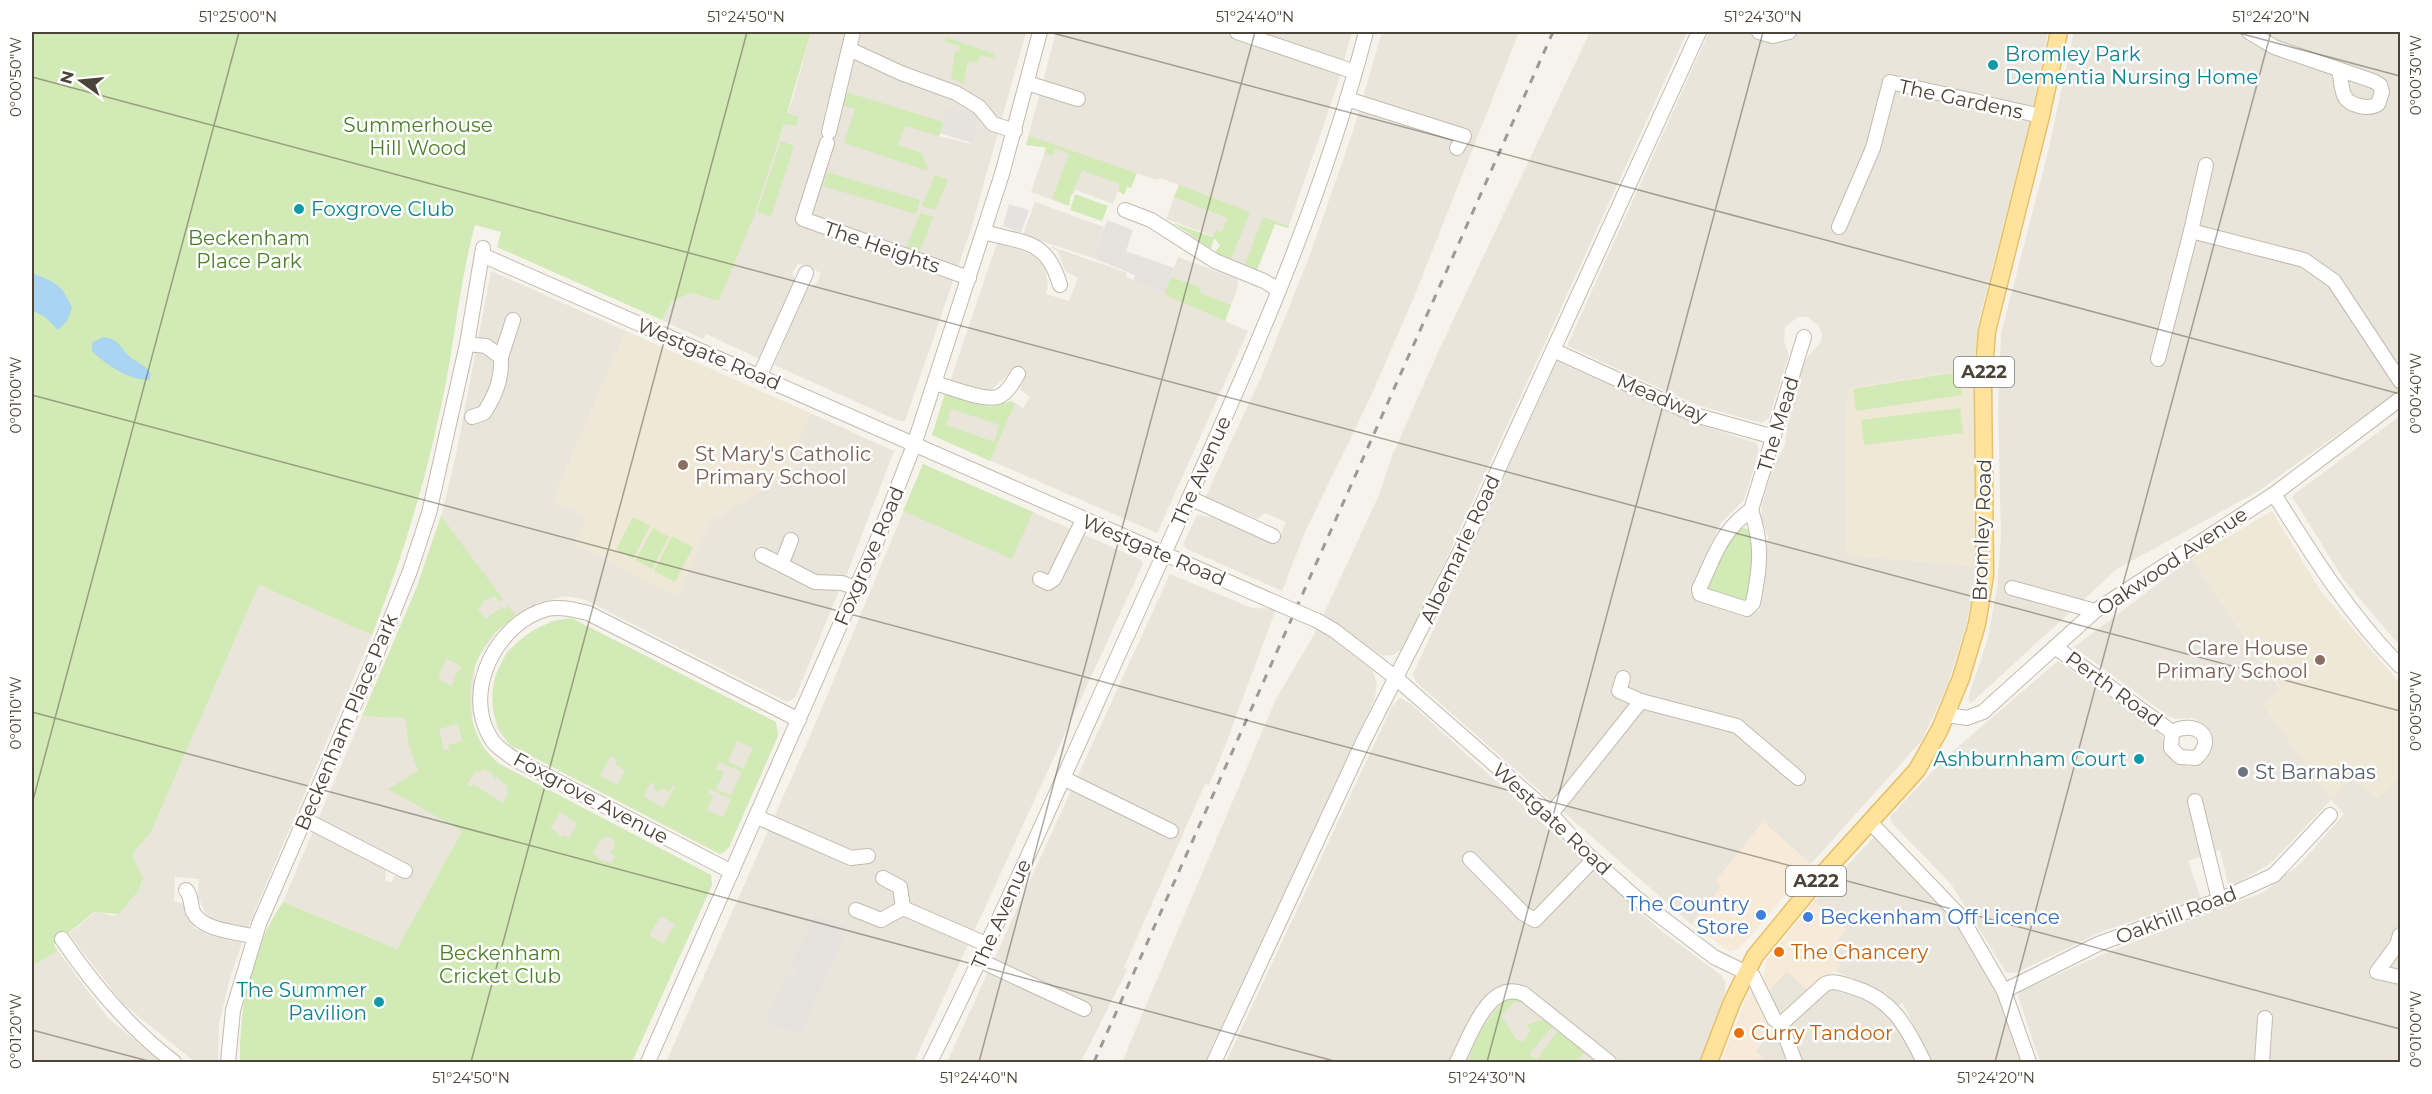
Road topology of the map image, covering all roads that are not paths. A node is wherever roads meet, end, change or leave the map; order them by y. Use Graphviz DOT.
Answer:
graph roads {
  1 [pos="853,32"];
  2 [pos="1040,32"];
  3 [pos="1237,32"];
  4 [pos="1365,32"];
  5 [pos="1699,32"];
  6 [pos="1759,32"];
  7 [pos="1789,32"];
  8 [pos="2059,32"];
  9 [pos="2249,32"];
  10 [pos="849,49"];
  11 [pos="2339,70"];
  12 [pos="1355,72"];
  13 [pos="1027,83"];
  14 [pos="1078,99"];
  15 [pos="1347,99"];
  16 [pos="2041,116"];
  17 [pos="1015,131"];
  18 [pos="1457,148"];
  19 [pos="2206,165"];
  20 [pos="1125,210"];
  21 [pos="1839,227"];
  22 [pos="2191,231"];
  23 [pos="984,232"];
  24 [pos="482,250"];
  25 [pos="806,273"];
  26 [pos="969,278"];
  27 [pos="1060,285"];
  28 [pos="1279,290"];
  29 [pos="513,320"];
  30 [pos="1803,337"];
  31 [pos="467,344"];
  32 [pos="1553,350"];
  33 [pos="501,357"];
  34 [pos="2158,359"];
  35 [pos="1018,374"];
  36 [pos="760,375"];
  37 [pos="2400,381"];
  38 [pos="935,383"];
  39 [pos="2400,399"];
  40 [pos="472,417"];
  41 [pos="1774,437"];
  42 [pos="914,445"];
  43 [pos="2274,494"];
  44 [pos="1190,498"];
  45 [pos="1751,510"];
  46 [pos="1083,520"];
  47 [pos="1273,536"];
  48 [pos="791,540"];
  49 [pos="1163,554"];
  50 [pos="762,555"];
  51 [pos="782,563"];
  52 [pos="1040,579"];
  53 [pos="856,588"];
  54 [pos="2012,588"];
  55 [pos="2095,612"];
  56 [pos="2055,647"];
  57 [pos="2400,666"];
  58 [pos="1396,678"];
  59 [pos="1623,678"];
  60 [pos="1641,701"];
  61 [pos="1947,715"];
  62 [pos="799,720"];
  63 [pos="2172,732"];
  64 [pos="1063,778"];
  65 [pos="1798,778"];
  66 [pos="2195,801"];
  67 [pos="1551,814"];
  68 [pos="2330,815"];
  69 [pos="757,817"];
  70 [pos="304,819"];
  71 [pos="1870,822"];
  72 [pos="1171,831"];
  73 [pos="868,856"];
  74 [pos="1470,859"];
  75 [pos="1593,860"];
  76 [pos="405,871"];
  77 [pos="732,872"];
  78 [pos="883,878"];
  79 [pos="186,890"];
  80 [pos="2219,900"];
  81 [pos="903,908"];
  82 [pos="856,910"];
  83 [pos="2400,935"];
  84 [pos="255,937"];
  85 [pos="62,939"];
  86 [pos="986,944"];
  87 [pos="981,961"];
  88 [pos="1745,973"];
  89 [pos="2400,978"];
  90 [pos="2004,991"];
  91 [pos="1084,1009"];
  92 [pos="2265,1018"];
  93 [pos="1781,1024"];
  94 [pos="174,1062"];
  95 [pos="228,1062"];
  96 [pos="648,1062"];
  97 [pos="930,1062"];
  98 [pos="1214,1062"];
  99 [pos="1457,1062"];
  100 [pos="1609,1062"];
  101 [pos="1709,1062"];
  102 [pos="1795,1062"];
  103 [pos="1924,1062"];
  104 [pos="2029,1062"];
  105 [pos="2262,1062"];
  1 -- 10 [label="street, The Heights"];
  2 -- 13 [label="street, Foxgrove Road"];
  3 -- 12 [label="street"];
  4 -- 12 [label="street, The Avenue"];
  5 -- 32 [label="street, Albemarle Road"];
  6 -- 7 [label="street"];
  8 -- 16 [label="main road, Bromley Road / A222"];
  9 -- 11 [label="street"];
  10 -- 17 [label="street"];
  10 -- 26 [label="street, The Heights"];
  12 -- 15 [label="street, The Avenue"];
  13 -- 14 [label="street"];
  13 -- 17 [label="street, Foxgrove Road"];
  15 -- 18 [label="street"];
  15 -- 28 [label="street, The Avenue"];
  16 -- 21 [label="street, The Gardens"];
  16 -- 61 [label="main road, Bromley Road / A222"];
  17 -- 23 [label="street, Foxgrove Road"];
  19 -- 22 [label="street"];
  20 -- 28 [label="street"];
  22 -- 34 [label="street"];
  22 -- 37 [label="street"];
  23 -- 26 [label="street, Foxgrove Road"];
  23 -- 27 [label="street"];
  24 -- 31 [label="street, Beckenham Place Park"];
  24 -- 36 [label="street, Westgate Road"];
  25 -- 36 [label="street"];
  26 -- 38 [label="street, Foxgrove Road"];
  28 -- 44 [label="street, The Avenue"];
  29 -- 33 [label="street"];
  30 -- 41 [label="street, The Mead"];
  31 -- 33 [label="street"];
  31 -- 70 [label="street, Beckenham Place Park"];
  32 -- 41 [label="street, Meadway"];
  32 -- 58 [label="street, Albemarle Road"];
  33 -- 40 [label="street"];
  35 -- 38 [label="street"];
  36 -- 42 [label="street, Westgate Road"];
  38 -- 42 [label="street, Foxgrove Road"];
  39 -- 43 [label="street, Oakwood Avenue"];
  41 -- 45 [label="street, The Mead"];
  42 -- 46 [label="street, Westgate Road"];
  42 -- 53 [label="street, Foxgrove Road"];
  43 -- 55 [label="street, Oakwood Avenue"];
  43 -- 57 [label="street"];
  44 -- 47 [label="street"];
  44 -- 49 [label="street, The Avenue"];
  45 -- 45 [label="street"];
  46 -- 49 [label="street, Westgate Road"];
  46 -- 52 [label="street"];
  48 -- 51 [label="street"];
  49 -- 58 [label="street, Westgate Road, bridge"];
  49 -- 64 [label="street, The Avenue"];
  50 -- 51 [label="street"];
  51 -- 53 [label="street"];
  53 -- 62 [label="street, Foxgrove Road"];
  54 -- 55 [label="street"];
  55 -- 56 [label="street, Oakwood Avenue"];
  56 -- 61 [label="street, Oakwood Avenue"];
  56 -- 63 [label="street, Perth Road"];
  58 -- 67 [label="street, Westgate Road"];
  58 -- 98 [label="street, Albemarle Road"];
  59 -- 60 [label="street"];
  60 -- 65 [label="street"];
  60 -- 67 [label="street"];
  61 -- 71 [label="main road, Bromley Road / A222"];
  62 -- 69 [label="street, Foxgrove Road"];
  62 -- 77 [label="street, Foxgrove Avenue"];
  64 -- 72 [label="street"];
  64 -- 86 [label="street, The Avenue"];
  66 -- 80 [label="street"];
  67 -- 75 [label="street, Westgate Road"];
  68 -- 80 [label="street, Oakhill Road"];
  69 -- 73 [label="street"];
  69 -- 77 [label="street, Foxgrove Road"];
  70 -- 76 [label="street"];
  70 -- 84 [label="street, Beckenham Place Park"];
  71 -- 88 [label="main road, Bromley Road / A222"];
  71 -- 90 [label="street"];
  74 -- 75 [label="street"];
  75 -- 88 [label="street, Westgate Road"];
  77 -- 96 [label="street, Foxgrove Road"];
  78 -- 81 [label="street"];
  79 -- 84 [label="street"];
  80 -- 90 [label="street, Oakhill Road"];
  81 -- 82 [label="street"];
  81 -- 86 [label="street"];
  83 -- 89 [label="street"];
  84 -- 95 [label="street, Beckenham Place Park"];
  85 -- 94 [label="street"];
  86 -- 87 [label="street, The Avenue"];
  87 -- 91 [label="street"];
  87 -- 97 [label="street, The Avenue"];
  88 -- 93 [label="street"];
  88 -- 101 [label="main road, Bromley Road / A222"];
  90 -- 104 [label="street"];
  92 -- 105 [label="street"];
  93 -- 102 [label="street"];
  93 -- 103 [label="street"];
  99 -- 100 [label="street"];
}
